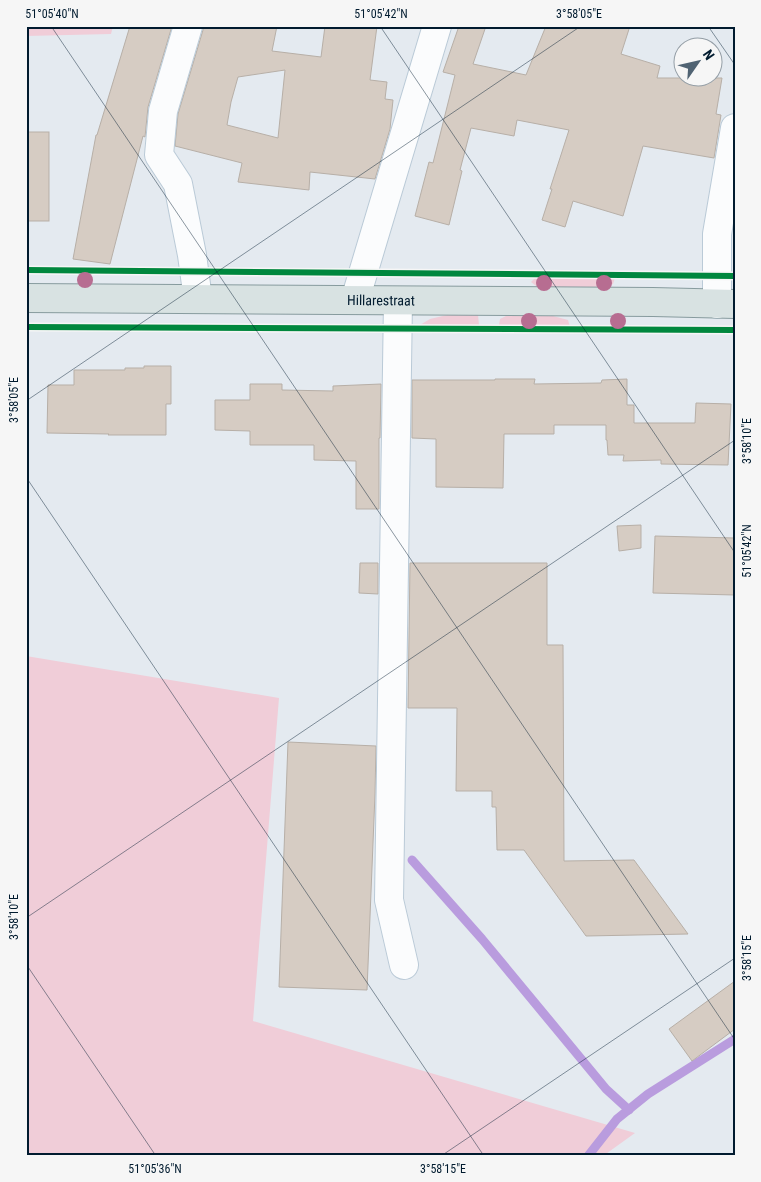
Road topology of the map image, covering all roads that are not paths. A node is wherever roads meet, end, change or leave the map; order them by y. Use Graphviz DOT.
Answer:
graph roads {
  1 [pos="188,26"];
  2 [pos="437,26"];
  3 [pos="735,128"];
  4 [pos="26,298"];
  5 [pos="198,298"];
  6 [pos="355,300"];
  7 [pos="398,301"];
  8 [pos="726,304"];
  9 [pos="404,965"];
  1 -- 5 [label="lane"];
  2 -- 6 [label="lane"];
  3 -- 8 [label="lane"];
  4 -- 5 [label="main road, Hillarestraat"];
  5 -- 6 [label="main road, Hillarestraat"];
  6 -- 7 [label="main road, Hillarestraat"];
  7 -- 8 [label="main road, Hillarestraat"];
  7 -- 9 [label="lane"];
}
